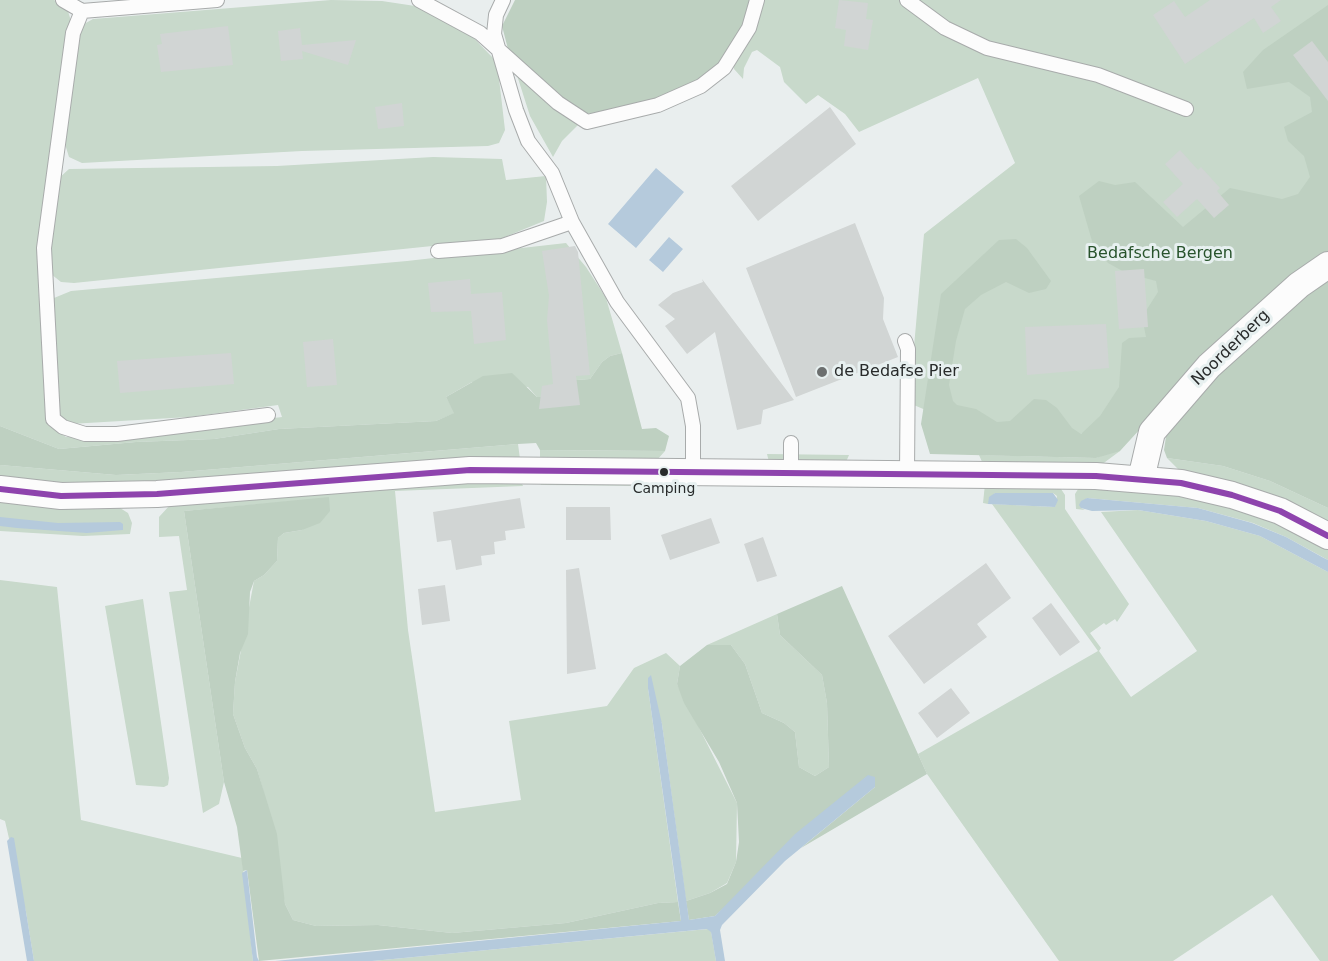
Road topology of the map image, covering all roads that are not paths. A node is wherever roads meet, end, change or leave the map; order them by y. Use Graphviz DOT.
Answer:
graph roads {
  1 [pos="63,0"];
  2 [pos="218,0"];
  3 [pos="419,0"];
  4 [pos="503,0"];
  5 [pos="757,0"];
  6 [pos="907,0"];
  7 [pos="82,11"];
  8 [pos="500,51"];
  9 [pos="1186,109"];
  10 [pos="572,222"];
  11 [pos="438,251"];
  12 [pos="1328,265"];
  13 [pos="905,341"];
  14 [pos="268,415"];
  15 [pos="791,443"];
  16 [pos="693,470"];
  17 [pos="791,472"];
  18 [pos="907,473"];
  19 [pos="1141,479"];
  20 [pos="0,489"];
  21 [pos="1328,536"];
  1 -- 7 [label="lane"];
  2 -- 7 [label="lane"];
  3 -- 8 [label="lane"];
  4 -- 8 [label="lane"];
  5 -- 8 [label="lane"];
  6 -- 9 [label="lane"];
  7 -- 14 [label="lane"];
  8 -- 10 [label="lane"];
  10 -- 11 [label="lane"];
  10 -- 16 [label="lane"];
  12 -- 19 [label="street, Noorderberg"];
  13 -- 18 [label="lane"];
  15 -- 17 [label="lane"];
  16 -- 17 [label="street"];
  16 -- 20 [label="street"];
  17 -- 18 [label="street"];
  18 -- 19 [label="street"];
  19 -- 21 [label="street"];
}
